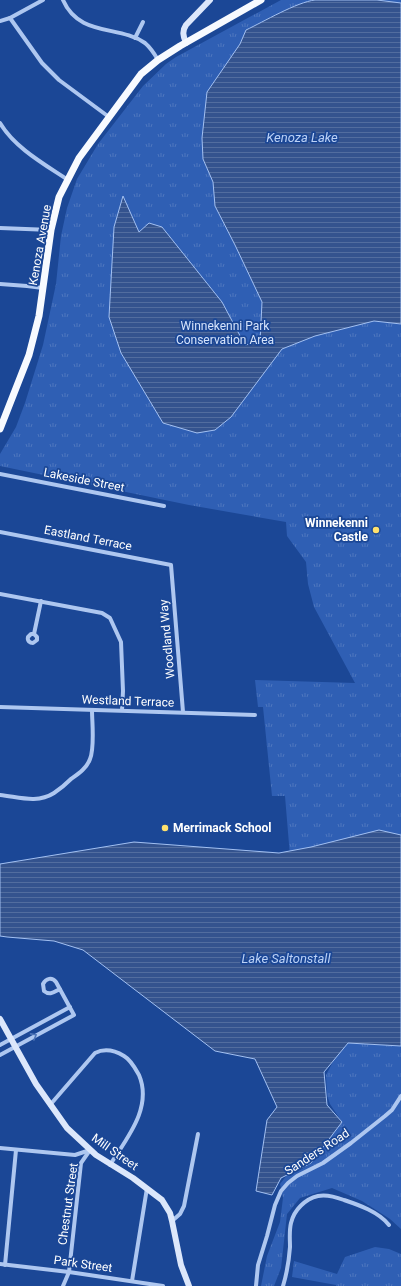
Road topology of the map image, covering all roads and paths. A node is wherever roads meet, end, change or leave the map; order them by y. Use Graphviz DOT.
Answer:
graph roads {
  1 [pos="43,0"];
  2 [pos="63,0"];
  3 [pos="210,0"];
  4 [pos="261,0"];
  5 [pos="10,18"];
  6 [pos="0,21"];
  7 [pos="142,22"];
  8 [pos="135,38"];
  9 [pos="190,41"];
  10 [pos="158,60"];
  11 [pos="109,117"];
  12 [pos="0,123"];
  13 [pos="68,180"];
  14 [pos="0,228"];
  15 [pos="51,230"];
  16 [pos="0,284"];
  17 [pos="43,288"];
  18 [pos="0,429"];
  19 [pos="0,474"];
  20 [pos="164,506"];
  21 [pos="0,532"];
  22 [pos="171,565"];
  23 [pos="0,594"];
  24 [pos="41,601"];
  25 [pos="34,634"];
  26 [pos="0,707"];
  27 [pos="92,710"];
  28 [pos="122,710"];
  29 [pos="183,712"];
  30 [pos="255,715"];
  31 [pos="0,795"];
  32 [pos="60,989"];
  33 [pos="70,1007"];
  34 [pos="0,1019"];
  35 [pos="11,1039"];
  36 [pos="0,1045"];
  37 [pos="15,1047"];
  38 [pos="0,1055"];
  39 [pos="401,1096"];
  40 [pos="50,1104"];
  41 [pos="198,1134"];
  42 [pos="0,1148"];
  43 [pos="16,1150"];
  44 [pos="90,1150"];
  45 [pos="110,1165"];
  46 [pos="147,1188"];
  47 [pos="172,1221"];
  48 [pos="389,1225"];
  49 [pos="2,1265"];
  50 [pos="69,1272"];
  51 [pos="132,1281"];
  52 [pos="63,1286"];
  53 [pos="164,1286"];
  54 [pos="189,1286"];
  55 [pos="256,1286"];
  56 [pos="283,1286"];
  1 -- 5 [label="street"];
  2 -- 8 [label="street"];
  3 -- 9 [label="main road"];
  4 -- 9 [label="main road, Kenoza Avenue"];
  5 -- 6 [label="street"];
  5 -- 11 [label="street"];
  7 -- 8 [label="street"];
  8 -- 10 [label="street"];
  9 -- 10 [label="main road, Kenoza Avenue"];
  10 -- 11 [label="main road, Kenoza Avenue"];
  11 -- 13 [label="main road, Kenoza Avenue"];
  12 -- 13 [label="street"];
  13 -- 15 [label="main road, Kenoza Avenue"];
  14 -- 15 [label="street"];
  15 -- 17 [label="main road, Kenoza Avenue"];
  16 -- 17 [label="street"];
  17 -- 18 [label="main road, Kenoza Avenue"];
  19 -- 20 [label="street, Lakeside Street"];
  21 -- 22 [label="street, Eastland Terrace"];
  22 -- 29 [label="street, Woodland Way"];
  23 -- 24 [label="street"];
  24 -- 25 [label="street"];
  24 -- 28 [label="street"];
  26 -- 27 [label="street, Westland Terrace"];
  27 -- 28 [label="street, Westland Terrace"];
  27 -- 31 [label="street"];
  28 -- 29 [label="street, Westland Terrace"];
  29 -- 30 [label="street, Westland Terrace"];
  32 -- 33 [label="street"];
  33 -- 35 [label="street"];
  37 -- 33 [label="street, one-way"];
  34 -- 35 [label="main road, Mill Street"];
  35 -- 36 [label="street"];
  35 -- 37 [label="main road, Mill Street"];
  37 -- 38 [label="street"];
  37 -- 40 [label="main road, Mill Street"];
  39 -- 55 [label="street, Sanders Road"];
  40 -- 44 [label="main road, Mill Street"];
  40 -- 45 [label="street"];
  41 -- 47 [label="street"];
  42 -- 43 [label="street"];
  43 -- 44 [label="street"];
  43 -- 49 [label="street"];
  44 -- 45 [label="main road, Mill Street"];
  44 -- 50 [label="street, Chestnut Street"];
  45 -- 46 [label="main road, Mill Street"];
  46 -- 47 [label="main road, Mill Street"];
  46 -- 51 [label="street"];
  47 -- 54 [label="main road, Mill Street"];
  48 -- 56 [label="street"];
  49 -- 50 [label="street, Park Street"];
  50 -- 51 [label="street, Park Street"];
  50 -- 52 [label="street, Chestnut Street"];
  51 -- 53 [label="street, Park Street"];
}
